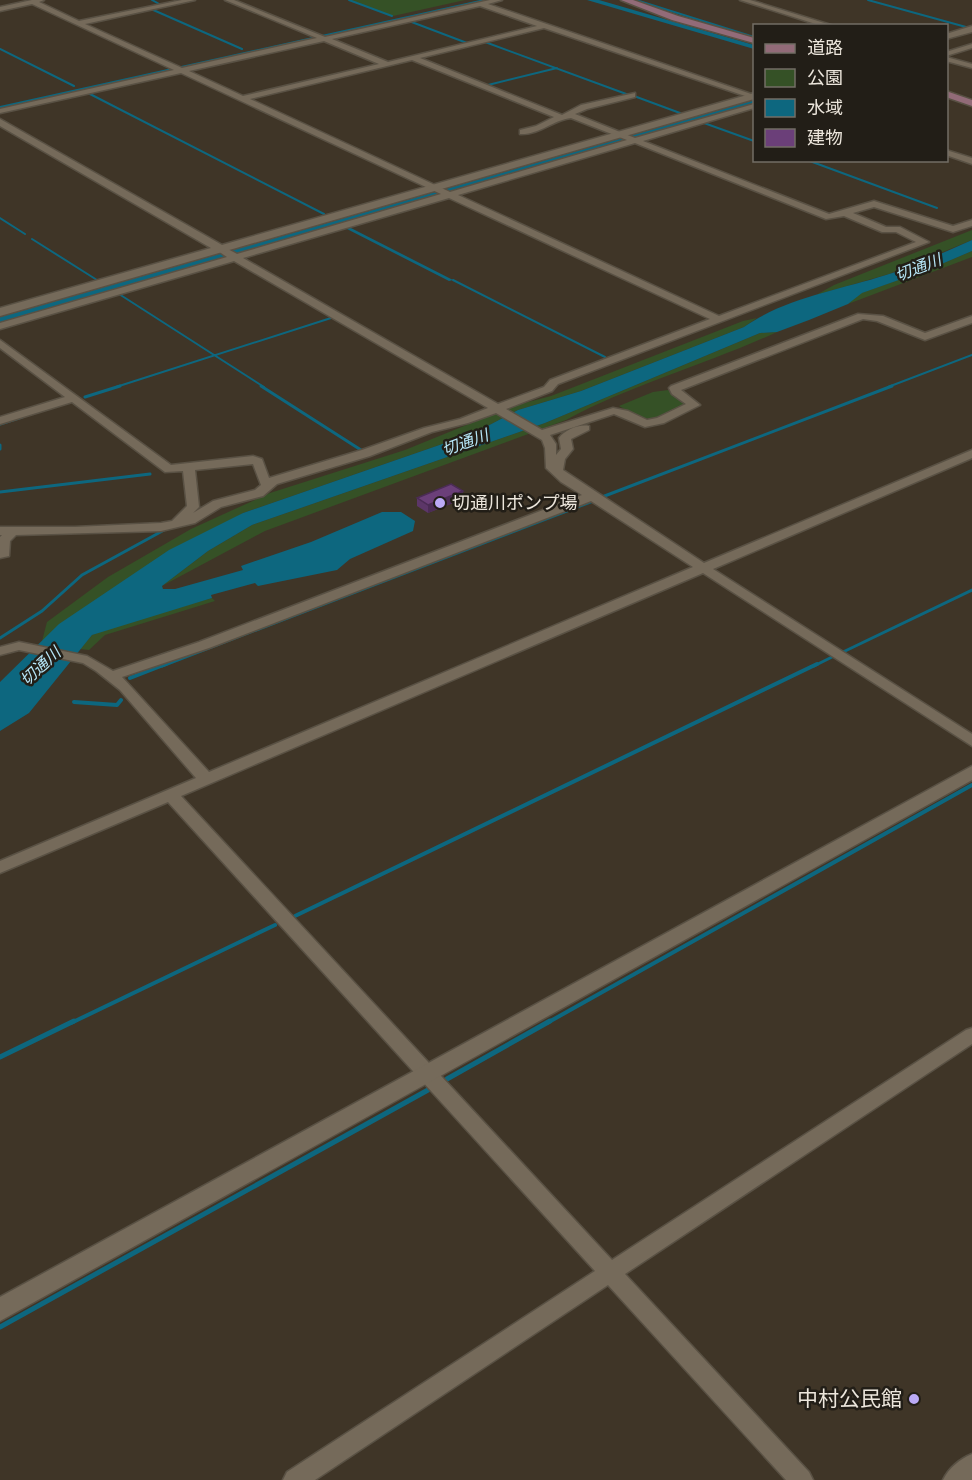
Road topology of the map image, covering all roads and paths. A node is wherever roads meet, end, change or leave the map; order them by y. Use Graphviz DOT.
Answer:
graph roads {
  1 [pos="43,0"];
  2 [pos="192,0"];
  3 [pos="228,0"];
  4 [pos="499,0"];
  5 [pos="625,0"];
  6 [pos="743,0"];
  7 [pos="0,1"];
  8 [pos="475,1"];
  9 [pos="33,2"];
  10 [pos="11,7"];
  11 [pos="0,9"];
  12 [pos="78,23"];
  13 [pos="824,24"];
  14 [pos="544,26"];
  15 [pos="972,29"];
  16 [pos="948,36"];
  17 [pos="320,37"];
  18 [pos="753,41"];
  19 [pos="972,46"];
  20 [pos="948,53"];
  21 [pos="413,58"];
  22 [pos="948,60"];
  23 [pos="387,64"];
  24 [pos="972,66"];
  25 [pos="177,69"];
  26 [pos="632,95"];
  27 [pos="948,95"];
  28 [pos="242,99"];
  29 [pos="753,100"];
  30 [pos="753,100"];
  31 [pos="753,100"];
  32 [pos="972,103"];
  33 [pos="0,104"];
  34 [pos="0,111"];
  35 [pos="564,116"];
  36 [pos="0,122"];
  37 [pos="523,132"];
  38 [pos="622,136"];
  39 [pos="635,141"];
  40 [pos="948,153"];
  41 [pos="972,161"];
  42 [pos="442,192"];
  43 [pos="845,213"];
  44 [pos="972,223"];
  45 [pos="228,253"];
  46 [pos="0,312"];
  47 [pos="718,319"];
  48 [pos="972,319"];
  49 [pos="0,326"];
  50 [pos="0,343"];
  51 [pos="73,398"];
  52 [pos="498,409"];
  53 [pos="624,413"];
  54 [pos="0,421"];
  55 [pos="540,434"];
  56 [pos="972,454"];
  57 [pos="189,467"];
  58 [pos="555,471"];
  59 [pos="268,484"];
  60 [pos="592,496"];
  61 [pos="174,524"];
  62 [pos="6,531"];
  63 [pos="0,554"];
  64 [pos="704,569"];
  65 [pos="0,651"];
  66 [pos="112,676"];
  67 [pos="972,741"];
  68 [pos="972,772"];
  69 [pos="206,779"];
  70 [pos="171,795"];
  71 [pos="0,867"];
  72 [pos="972,1035"];
  73 [pos="426,1073"];
  74 [pos="611,1274"];
  75 [pos="0,1310"];
  76 [pos="972,1465"];
  77 [pos="295,1480"];
  78 [pos="801,1480"];
  79 [pos="955,1480"];
  1 -- 9 [label="street"];
  2 -- 12 [label="street"];
  3 -- 17 [label="street"];
  4 -- 8 [label="street"];
  5 -- 18 [label="main road"];
  6 -- 13 [label="street"];
  7 -- 10 [label="street"];
  8 -- 14 [label="street"];
  8 -- 17 [label="street"];
  9 -- 10 [label="street"];
  9 -- 12 [label="street"];
  10 -- 11 [label="street"];
  12 -- 25 [label="street"];
  14 -- 21 [label="street"];
  14 -- 29 [label="street"];
  15 -- 16 [label="street"];
  17 -- 23 [label="street"];
  17 -- 25 [label="street"];
  19 -- 20 [label="street"];
  21 -- 23 [label="street"];
  21 -- 35 [label="street"];
  22 -- 24 [label="street"];
  23 -- 28 [label="street"];
  25 -- 28 [label="street"];
  25 -- 33 [label="street"];
  25 -- 34 [label="street"];
  26 -- 35 [label="street"];
  27 -- 32 [label="main road"];
  28 -- 42 [label="street"];
  30 -- 38 [label="street"];
  31 -- 39 [label="street"];
  35 -- 37 [label="street"];
  35 -- 38 [label="street"];
  36 -- 45 [label="street"];
  38 -- 39 [label="street"];
  38 -- 42 [label="street"];
  39 -- 42 [label="street"];
  39 -- 43 [label="street"];
  40 -- 41 [label="street"];
  42 -- 45 [label="street"];
  42 -- 45 [label="street"];
  42 -- 47 [label="street"];
  43 -- 44 [label="street"];
  43 -- 47 [label="street"];
  45 -- 46 [label="street"];
  45 -- 49 [label="street"];
  45 -- 52 [label="street"];
  47 -- 52 [label="street"];
  48 -- 53 [label="street"];
  50 -- 51 [label="street"];
  51 -- 54 [label="street"];
  51 -- 57 [label="street"];
  52 -- 55 [label="street"];
  52 -- 59 [label="street"];
  53 -- 55 [label="street"];
  53 -- 58 [label="street"];
  55 -- 58 [label="street"];
  56 -- 64 [label="street"];
  57 -- 59 [label="street"];
  57 -- 61 [label="street"];
  58 -- 60 [label="street"];
  59 -- 61 [label="street"];
  60 -- 64 [label="street"];
  60 -- 66 [label="street"];
  61 -- 62 [label="street"];
  62 -- 63 [label="street"];
  64 -- 67 [label="street"];
  64 -- 69 [label="street"];
  65 -- 66 [label="street"];
  66 -- 69 [label="street"];
  68 -- 73 [label="street"];
  69 -- 70 [label="street"];
  70 -- 71 [label="street"];
  70 -- 73 [label="street"];
  72 -- 74 [label="street"];
  73 -- 74 [label="street"];
  73 -- 75 [label="street"];
  74 -- 77 [label="street"];
  74 -- 78 [label="street"];
  76 -- 79 [label="street"];
}
